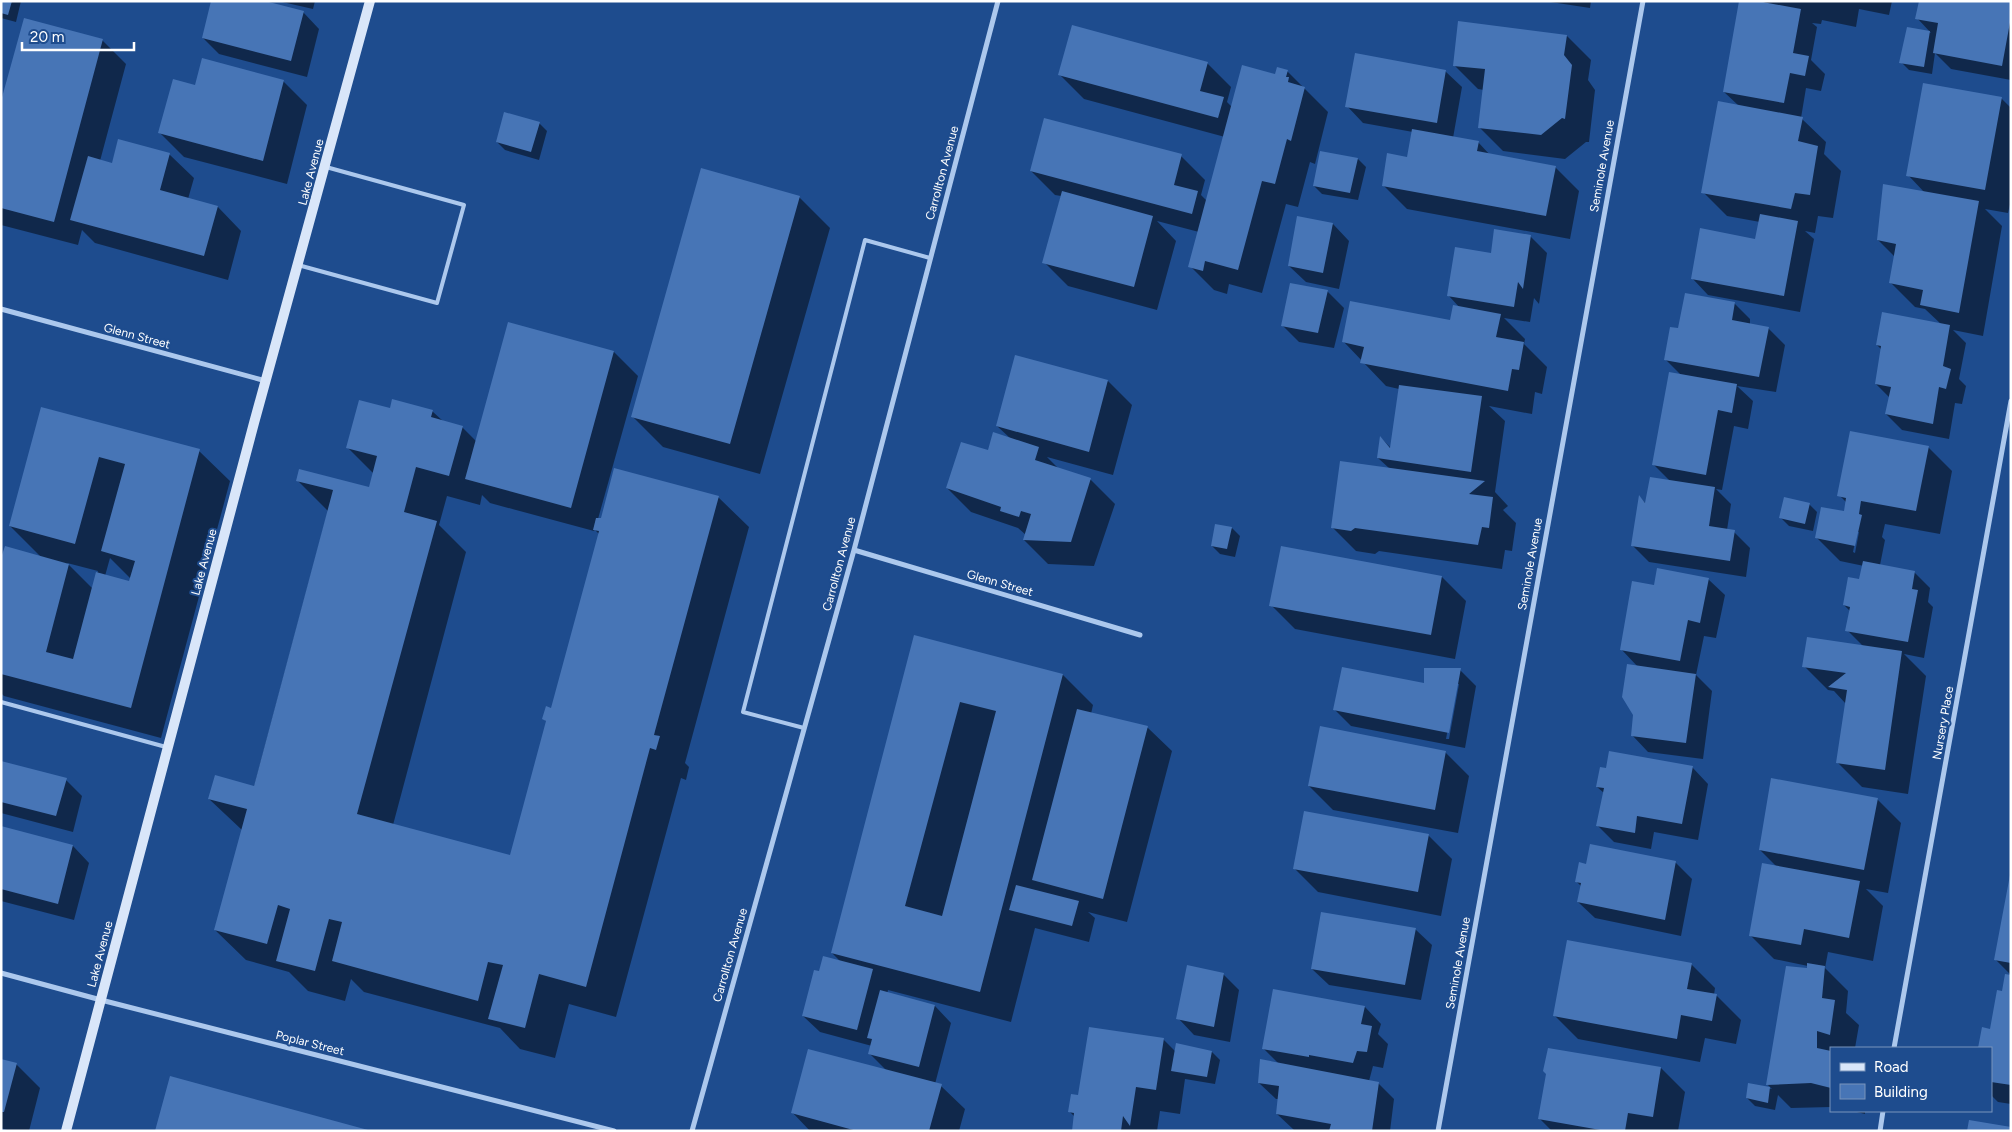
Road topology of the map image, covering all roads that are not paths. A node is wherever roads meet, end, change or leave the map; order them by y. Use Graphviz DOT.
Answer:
graph roads {
  1 [pos="370,1"];
  2 [pos="998,1"];
  3 [pos="1643,1"];
  4 [pos="325,167"];
  5 [pos="930,258"];
  6 [pos="298,265"];
  7 [pos="1,309"];
  8 [pos="267,382"];
  9 [pos="2011,401"];
  10 [pos="854,550"];
  11 [pos="1140,635"];
  12 [pos="1,702"];
  13 [pos="804,728"];
  14 [pos="168,747"];
  15 [pos="1,973"];
  16 [pos="101,1000"];
  17 [pos="1894,1047"];
  18 [pos="1883,1112"];
  19 [pos="66,1131"];
  20 [pos="614,1131"];
  21 [pos="692,1131"];
  22 [pos="1438,1131"];
  23 [pos="1880,1131"];
  1 -- 4 [label="main road, Lake Avenue"];
  2 -- 5 [label="street, Carrollton Avenue"];
  3 -- 22 [label="street, Seminole Avenue"];
  4 -- 6 [label="main road, Lake Avenue"];
  4 -- 6 [label="lane"];
  5 -- 10 [label="street, Carrollton Avenue"];
  5 -- 13 [label="lane"];
  6 -- 8 [label="main road, Lake Avenue"];
  7 -- 8 [label="street, Glenn Street"];
  8 -- 14 [label="main road, Lake Avenue"];
  9 -- 17 [label="street, Nursery Place"];
  10 -- 11 [label="street, Glenn Street"];
  10 -- 13 [label="street, Carrollton Avenue"];
  12 -- 14 [label="lane"];
  13 -- 21 [label="street, Carrollton Avenue"];
  14 -- 16 [label="main road, Lake Avenue"];
  15 -- 16 [label="street, Poplar Street"];
  16 -- 19 [label="main road, Lake Avenue"];
  16 -- 20 [label="street, Poplar Street"];
  18 -- 23 [label="street"];
}
